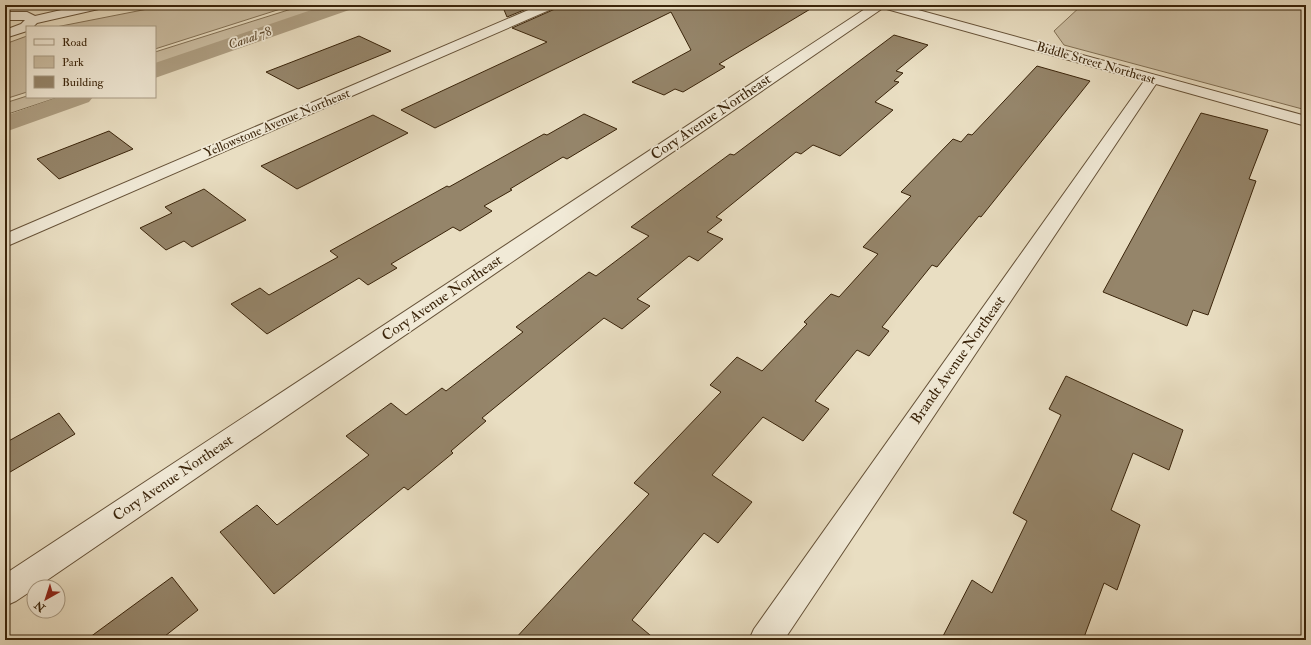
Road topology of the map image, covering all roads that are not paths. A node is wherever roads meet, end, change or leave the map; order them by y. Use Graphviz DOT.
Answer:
graph roads {
  1 [pos="99,5"];
  2 [pos="550,5"];
  3 [pos="879,5"];
  4 [pos="886,5"];
  5 [pos="5,16"];
  6 [pos="33,20"];
  7 [pos="27,26"];
  8 [pos="26,27"];
  9 [pos="5,34"];
  10 [pos="1152,79"];
  11 [pos="1306,121"];
  12 [pos="5,241"];
  13 [pos="5,591"];
  14 [pos="765,640"];
  1 -- 6 [label="street"];
  2 -- 12 [label="street, Yellowstone Avenue Northeast"];
  3 -- 13 [label="street, Cory Avenue Northeast"];
  4 -- 10 [label="street, Biddle Street Northeast"];
  5 -- 6 [label="street"];
  6 -- 7 [label="street"];
  8 -- 9 [label="street"];
  10 -- 11 [label="street, Biddle Street Northeast"];
  10 -- 14 [label="street, Brandt Avenue Northeast"];
}
